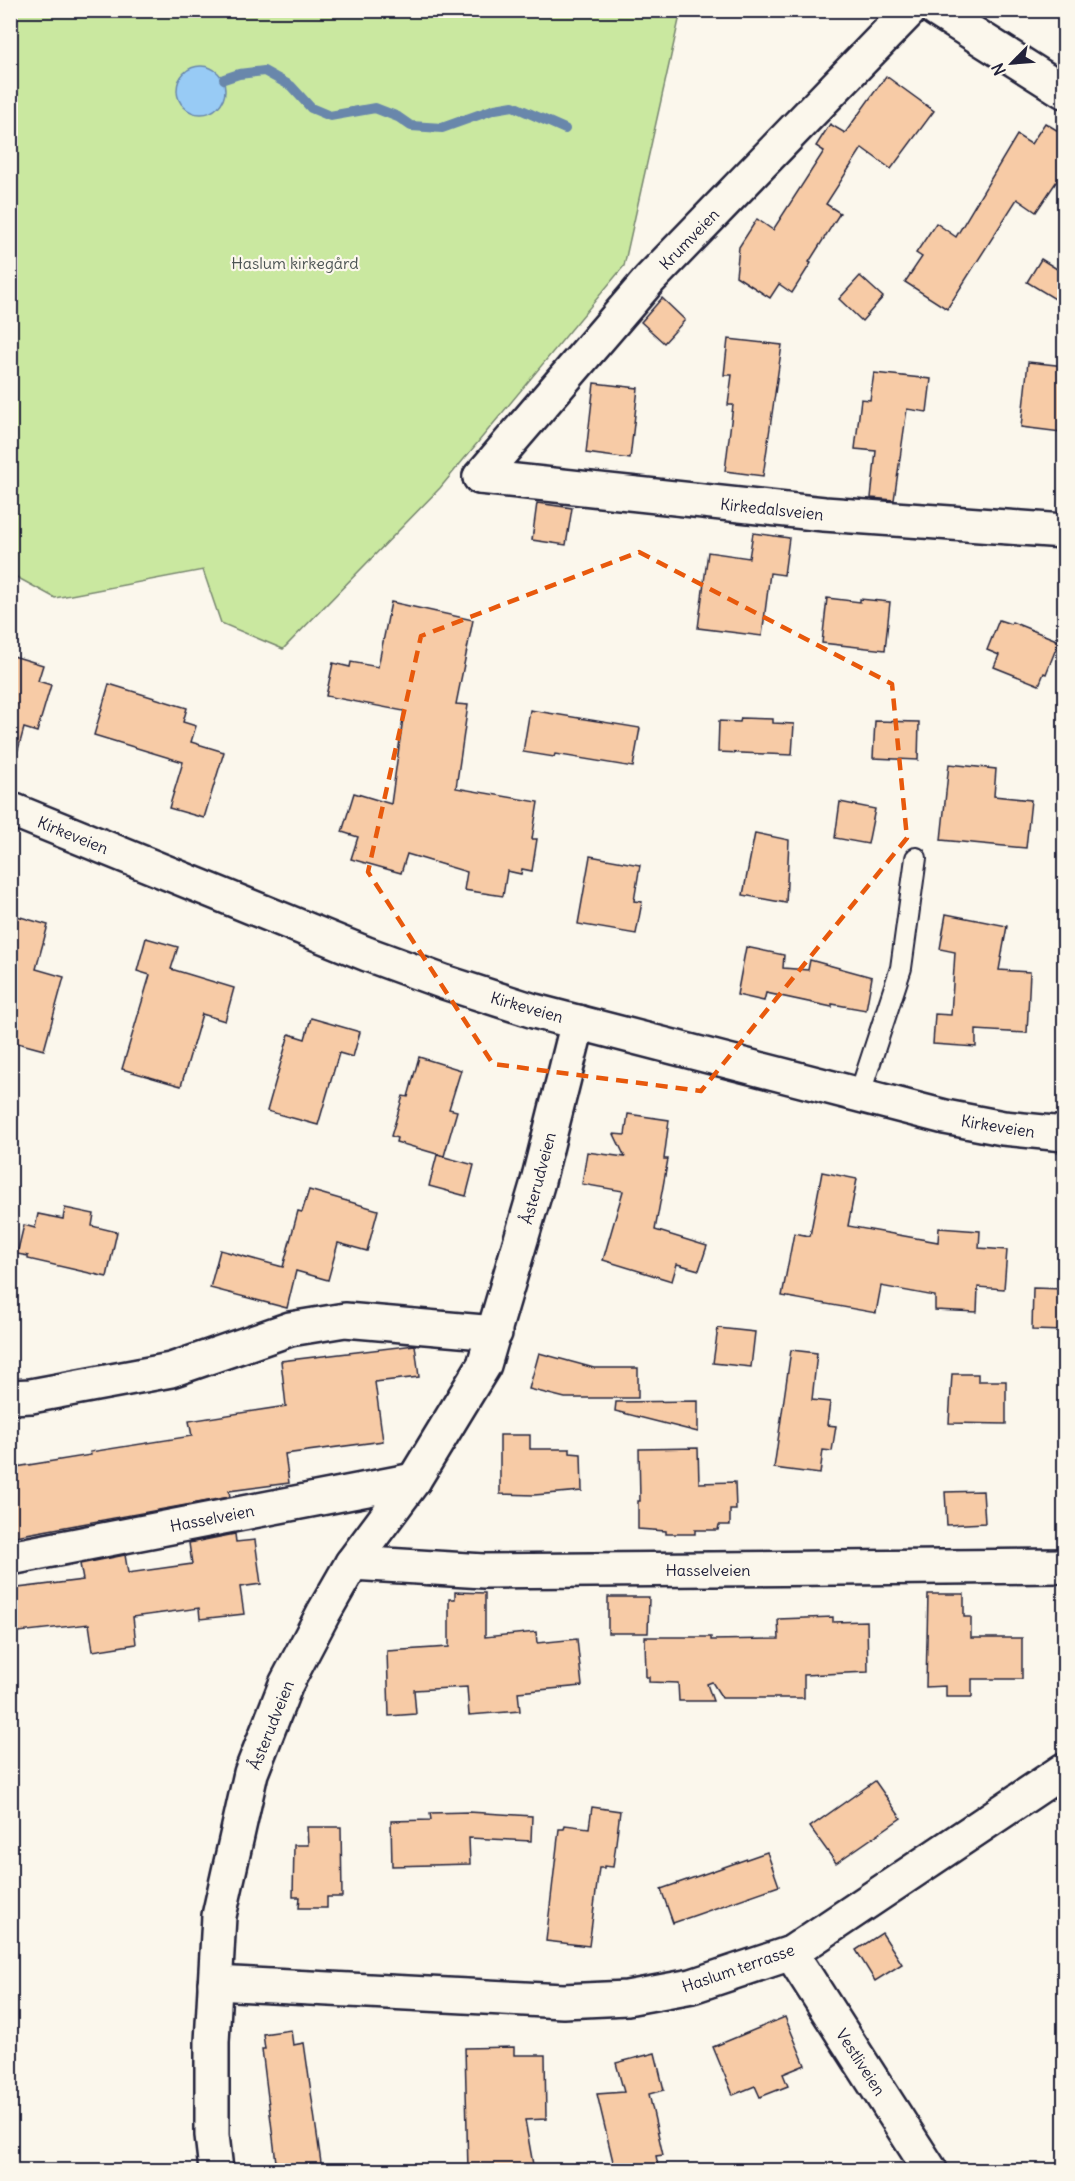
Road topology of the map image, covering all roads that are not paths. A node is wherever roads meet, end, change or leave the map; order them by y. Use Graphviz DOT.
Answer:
graph roads {
  1 [pos="910,10"];
  2 [pos="936,10"];
  3 [pos="1065,91"];
  4 [pos="480,477"];
  5 [pos="1065,531"];
  6 [pos="10,809"];
  7 [pos="916,858"];
  8 [pos="578,1022"];
  9 [pos="859,1096"];
  10 [pos="1065,1134"];
  11 [pos="495,1333"];
  12 [pos="10,1397"];
  13 [pos="414,1480"];
  14 [pos="10,1558"];
  15 [pos="352,1563"];
  16 [pos="1065,1566"];
  17 [pos="1065,1770"];
  18 [pos="791,1953"];
  19 [pos="215,1983"];
  20 [pos="216,2170"];
  21 [pos="930,2170"];
  1 -- 4 [label="street, Krumveien"];
  2 -- 3 [label="street"];
  4 -- 5 [label="street, Kirkedalsveien"];
  6 -- 8 [label="street, Kirkeveien"];
  7 -- 9 [label="lane"];
  8 -- 9 [label="street, Kirkeveien"];
  8 -- 11 [label="street, Åsterudveien"];
  9 -- 10 [label="street, Kirkeveien"];
  11 -- 12 [label="street"];
  11 -- 13 [label="street, Åsterudveien"];
  13 -- 14 [label="street, Hasselveien"];
  13 -- 15 [label="street, Åsterudveien"];
  15 -- 16 [label="street, Hasselveien"];
  15 -- 19 [label="street, Åsterudveien"];
  17 -- 18 [label="street, Haslum terrasse"];
  18 -- 19 [label="street, Haslum terrasse"];
  18 -- 21 [label="street, Vestliveien"];
  19 -- 20 [label="street, Åsterudveien"];
}
